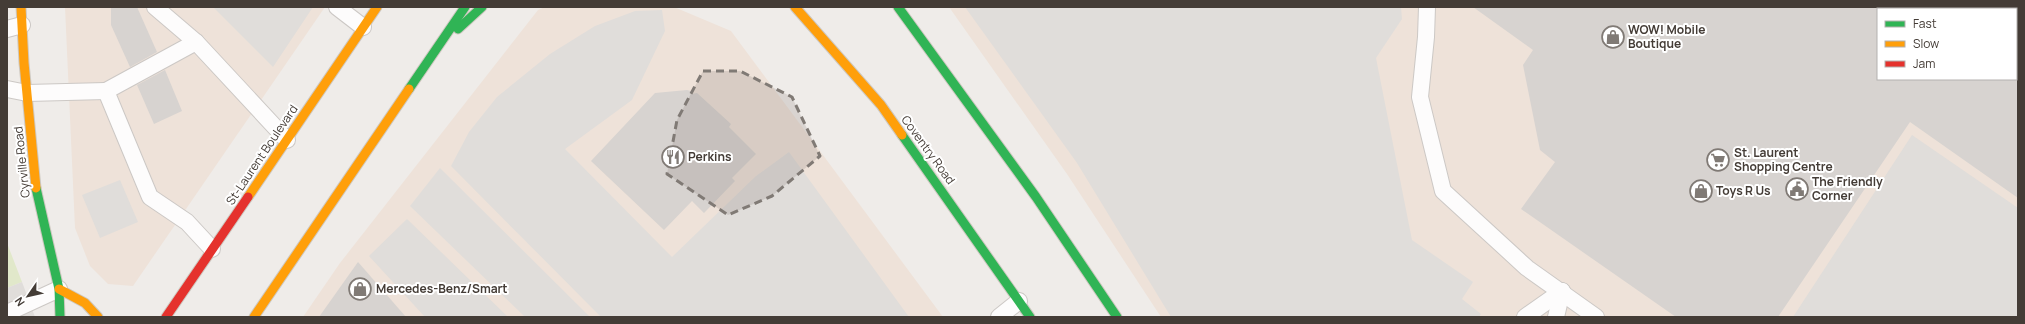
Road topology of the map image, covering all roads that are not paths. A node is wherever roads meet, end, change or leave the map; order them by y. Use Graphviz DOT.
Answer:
graph roads {
  1 [pos="21,7"];
  2 [pos="155,7"];
  3 [pos="337,7"];
  4 [pos="378,7"];
  5 [pos="465,7"];
  6 [pos="482,7"];
  7 [pos="794,7"];
  8 [pos="898,7"];
  9 [pos="1427,7"];
  10 [pos="15,27"];
  11 [pos="363,27"];
  12 [pos="196,42"];
  13 [pos="434,52"];
  14 [pos="7,89"];
  15 [pos="106,91"];
  16 [pos="27,93"];
  17 [pos="287,140"];
  18 [pos="212,249"];
  19 [pos="59,289"];
  20 [pos="1562,291"];
  21 [pos="1019,301"];
  22 [pos="7,312"];
  23 [pos="60,317"];
  24 [pos="98,317"];
  25 [pos="166,317"];
  26 [pos="254,317"];
  27 [pos="999,317"];
  28 [pos="1030,317"];
  29 [pos="1117,317"];
  30 [pos="1525,317"];
  31 [pos="1556,317"];
  32 [pos="1596,317"];
  1 -- 10 [label="main road, Cyrville Road"];
  2 -- 12 [label="lane"];
  3 -- 11 [label="lane"];
  4 -- 11 [label="main road, St-Laurent Boulevard"];
  5 -- 13 [label="main road"];
  6 -- 13 [label="main road"];
  7 -- 21 [label="main road, Coventry Road"];
  8 -- 29 [label="main road"];
  9 -- 20 [label="lane"];
  10 -- 16 [label="main road, Cyrville Road"];
  11 -- 17 [label="main road, St-Laurent Boulevard"];
  12 -- 15 [label="lane"];
  12 -- 17 [label="lane"];
  13 -- 26 [label="main road"];
  14 -- 16 [label="lane"];
  15 -- 16 [label="lane"];
  15 -- 18 [label="lane"];
  16 -- 19 [label="main road, Cyrville Road"];
  17 -- 18 [label="main road, St-Laurent Boulevard"];
  18 -- 25 [label="main road, St-Laurent Boulevard"];
  19 -- 22 [label="lane"];
  19 -- 23 [label="main road, Cyrville Road"];
  19 -- 24 [label="main road"];
  20 -- 30 [label="lane"];
  20 -- 31 [label="lane"];
  20 -- 32 [label="lane"];
  21 -- 27 [label="lane"];
  21 -- 28 [label="main road, Coventry Road"];
}
